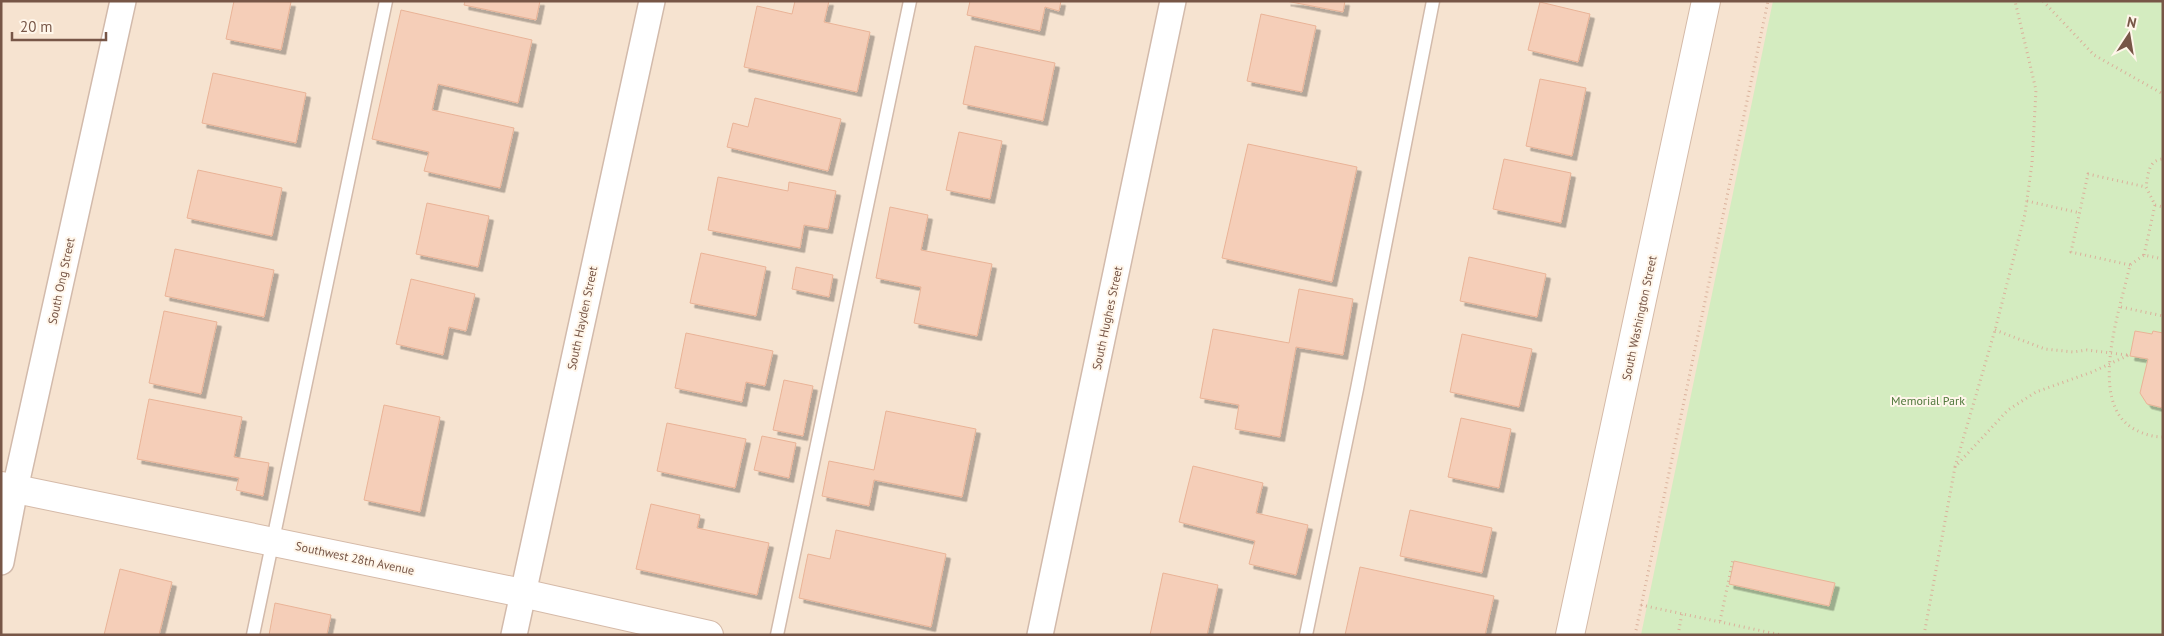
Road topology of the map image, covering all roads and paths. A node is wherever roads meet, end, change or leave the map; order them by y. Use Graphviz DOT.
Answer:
graph roads {
  1 [pos="123,1"];
  2 [pos="386,1"];
  3 [pos="652,1"];
  4 [pos="910,1"];
  5 [pos="1174,1"];
  6 [pos="1433,1"];
  7 [pos="1706,1"];
  8 [pos="1768,1"];
  9 [pos="2015,1"];
  10 [pos="2043,1"];
  11 [pos="2163,94"];
  12 [pos="2163,160"];
  13 [pos="2146,187"];
  14 [pos="2027,201"];
  15 [pos="2155,205"];
  16 [pos="2163,207"];
  17 [pos="2080,213"];
  18 [pos="2144,256"];
  19 [pos="2163,259"];
  20 [pos="2130,265"];
  21 [pos="2121,307"];
  22 [pos="2163,316"];
  23 [pos="1995,330"];
  24 [pos="2110,352"];
  25 [pos="2110,363"];
  26 [pos="2163,437"];
  27 [pos="1955,467"];
  28 [pos="8,487"];
  29 [pos="273,541"];
  30 [pos="1734,560"];
  31 [pos="1,562"];
  32 [pos="522,593"];
  33 [pos="1641,605"];
  34 [pos="1682,613"];
  35 [pos="1720,621"];
  36 [pos="254,635"];
  37 [pos="514,635"];
  38 [pos="709,635"];
  39 [pos="777,635"];
  40 [pos="1040,635"];
  41 [pos="1306,635"];
  42 [pos="1570,635"];
  43 [pos="1636,635"];
  44 [pos="1678,635"];
  45 [pos="1781,635"];
  46 [pos="1924,635"];
  1 -- 28 [label="street, South Ong Street"];
  2 -- 29 [label="lane"];
  3 -- 32 [label="street, South Hayden Street"];
  4 -- 39 [label="lane"];
  5 -- 40 [label="street, South Hughes Street"];
  6 -- 41 [label="lane"];
  7 -- 42 [label="main road, South Washington Street"];
  8 -- 33 [label="path"];
  9 -- 14 [label="path"];
  10 -- 11 [label="path"];
  12 -- 13 [label="path"];
  13 -- 15 [label="path"];
  13 -- 17 [label="path"];
  14 -- 17 [label="path"];
  14 -- 23 [label="path"];
  15 -- 16 [label="path"];
  15 -- 18 [label="path"];
  17 -- 20 [label="path"];
  18 -- 19 [label="path"];
  18 -- 20 [label="path"];
  20 -- 21 [label="path"];
  21 -- 22 [label="path"];
  21 -- 24 [label="path"];
  23 -- 24 [label="path"];
  23 -- 27 [label="path"];
  24 -- 25 [label="path"];
  24 -- 25 [label="path"];
  25 -- 26 [label="path"];
  25 -- 27 [label="path"];
  27 -- 46 [label="path"];
  28 -- 29 [label="main road, Southwest 28th Avenue"];
  28 -- 31 [label="street, South Ong Street"];
  29 -- 32 [label="main road, Southwest 28th Avenue"];
  29 -- 36 [label="lane"];
  30 -- 35 [label="path"];
  32 -- 37 [label="street, South Hayden Street"];
  32 -- 38 [label="main road, Southwest 28th Avenue"];
  33 -- 34 [label="path"];
  33 -- 43 [label="path"];
  34 -- 35 [label="path"];
  34 -- 44 [label="path"];
  35 -- 45 [label="path"];
}
